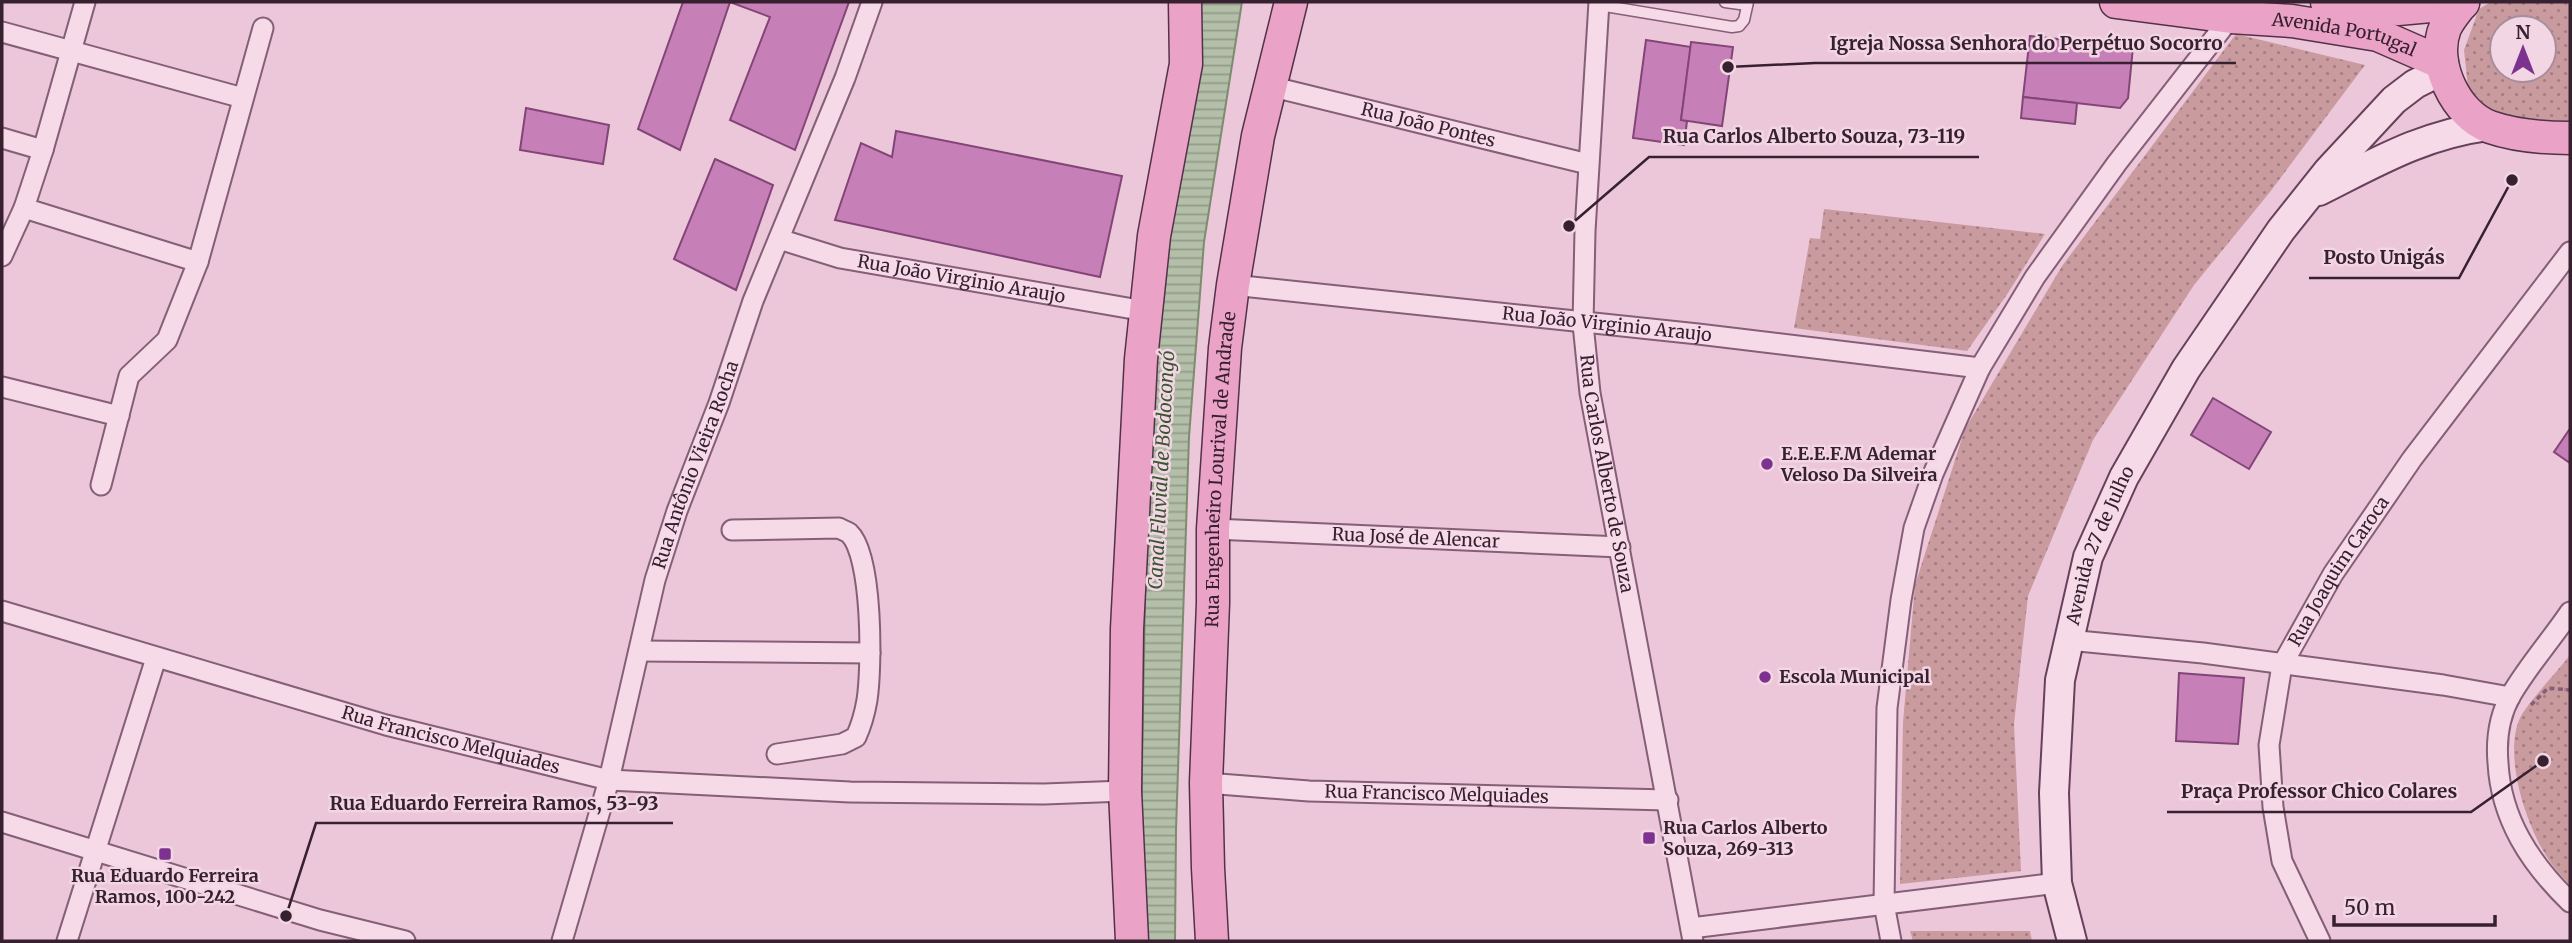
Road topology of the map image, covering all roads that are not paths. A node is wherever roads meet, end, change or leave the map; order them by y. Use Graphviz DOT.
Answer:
graph roads {
  1 [pos="85,2"];
  2 [pos="872,2"];
  3 [pos="1185,2"];
  4 [pos="1291,2"];
  5 [pos="1725,2"];
  6 [pos="2116,2"];
  7 [pos="2327,2"];
  8 [pos="2463,2"];
  9 [pos="1599,3"];
  10 [pos="1747,4"];
  11 [pos="2231,17"];
  12 [pos="2372,20"];
  13 [pos="263,27"];
  14 [pos="2,32"];
  15 [pos="70,49"];
  16 [pos="2443,67"];
  17 [pos="1269,86"];
  18 [pos="243,98"];
  19 [pos="2488,126"];
  20 [pos="2,138"];
  21 [pos="2570,138"];
  22 [pos="43,150"];
  23 [pos="1588,164"];
  24 [pos="2304,199"];
  25 [pos="24,208"];
  26 [pos="779,239"];
  27 [pos="2570,252"];
  28 [pos="2,256"];
  29 [pos="198,262"];
  30 [pos="1233,285"];
  31 [pos="1145,311"];
  32 [pos="1583,324"];
  33 [pos="1980,368"];
  34 [pos="2,387"];
  35 [pos="119,416"];
  36 [pos="101,485"];
  37 [pos="1213,529"];
  38 [pos="732,530"];
  39 [pos="1620,547"];
  40 [pos="2,611"];
  41 [pos="2570,612"];
  42 [pos="2068,640"];
  43 [pos="639,651"];
  44 [pos="870,653"];
  45 [pos="156,658"];
  46 [pos="2281,665"];
  47 [pos="2510,697"];
  48 [pos="777,754"];
  49 [pos="609,780"];
  50 [pos="1206,783"];
  51 [pos="1125,791"];
  52 [pos="1668,800"];
  53 [pos="2,822"];
  54 [pos="94,850"];
  55 [pos="2057,883"];
  56 [pos="2570,902"];
  57 [pos="1884,904"];
  58 [pos="1692,935"];
  59 [pos="67,941"];
  60 [pos="405,941"];
  61 [pos="562,941"];
  62 [pos="1132,941"];
  63 [pos="1212,941"];
  64 [pos="1891,941"];
  65 [pos="2072,941"];
  66 [pos="2320,941"];
  1 -- 15 [label="street"];
  2 -- 26 [label="street, Rua Antônio Vieira Rocha"];
  3 -- 31 [label="main road"];
  4 -- 17 [label="main road, Rua Engenheiro Lourival de Andrade"];
  5 -- 10 [label="lane"];
  6 -- 11 [label="main road, Avenida Portugal"];
  7 -- 12 [label="main road, Avenida Portugal"];
  8 -- 12 [label="main road, Avenida Portugal"];
  8 -- 16 [label="main road"];
  9 -- 10 [label="lane"];
  9 -- 23 [label="street, Rua Carlos Alberto de Souza"];
  11 -- 12 [label="main road, Avenida Portugal"];
  11 -- 33 [label="street"];
  12 -- 16 [label="main road, Avenida Portugal"];
  13 -- 18 [label="street"];
  14 -- 15 [label="street"];
  15 -- 18 [label="street"];
  15 -- 22 [label="street"];
  16 -- 19 [label="main road"];
  16 -- 24 [label="main road, Avenida 27 de Julho"];
  17 -- 23 [label="street, Rua João Pontes"];
  17 -- 30 [label="main road, Rua Engenheiro Lourival de Andrade"];
  18 -- 29 [label="street"];
  19 -- 21 [label="main road"];
  19 -- 24 [label="main road, Avenida 27 de Julho"];
  20 -- 22 [label="street"];
  22 -- 25 [label="street"];
  23 -- 32 [label="street, Rua Carlos Alberto de Souza"];
  24 -- 42 [label="main road, Avenida 27 de Julho"];
  25 -- 28 [label="street"];
  25 -- 29 [label="street"];
  26 -- 31 [label="street, Rua João Virginio Araujo"];
  26 -- 43 [label="street, Rua Antônio Vieira Rocha"];
  27 -- 46 [label="street, Rua Joaquim Caroca"];
  29 -- 35 [label="street"];
  30 -- 32 [label="street, Rua João Virginio Araujo"];
  30 -- 37 [label="main road, Rua Engenheiro Lourival de Andrade"];
  31 -- 51 [label="main road"];
  32 -- 33 [label="street, Rua João Virginio Araujo"];
  32 -- 39 [label="street, Rua Carlos Alberto de Souza"];
  33 -- 57 [label="street"];
  34 -- 35 [label="street"];
  35 -- 36 [label="street"];
  37 -- 39 [label="street, Rua José de Alencar"];
  37 -- 50 [label="main road, Rua Engenheiro Lourival de Andrade"];
  38 -- 44 [label="street"];
  39 -- 52 [label="street, Rua Carlos Alberto de Souza"];
  40 -- 45 [label="street, Rua Francisco Melquiades"];
  41 -- 47 [label="street"];
  42 -- 46 [label="street"];
  42 -- 55 [label="main road, Avenida 27 de Julho"];
  43 -- 44 [label="street"];
  43 -- 49 [label="street, Rua Antônio Vieira Rocha"];
  44 -- 48 [label="street"];
  45 -- 49 [label="street, Rua Francisco Melquiades"];
  45 -- 54 [label="street"];
  46 -- 47 [label="street"];
  46 -- 66 [label="street, Rua Joaquim Caroca"];
  47 -- 56 [label="street"];
  49 -- 51 [label="street, Rua Francisco Melquiades"];
  49 -- 61 [label="street, Rua Antônio Vieira Rocha"];
  50 -- 52 [label="street, Rua Francisco Melquiades"];
  50 -- 63 [label="main road, Rua Engenheiro Lourival de Andrade"];
  51 -- 62 [label="main road"];
  52 -- 58 [label="street, Rua Carlos Alberto de Souza"];
  53 -- 54 [label="street"];
  54 -- 59 [label="street"];
  54 -- 60 [label="street"];
  55 -- 57 [label="street"];
  55 -- 65 [label="main road, Avenida 27 de Julho"];
  57 -- 58 [label="street"];
  57 -- 64 [label="street"];
}
